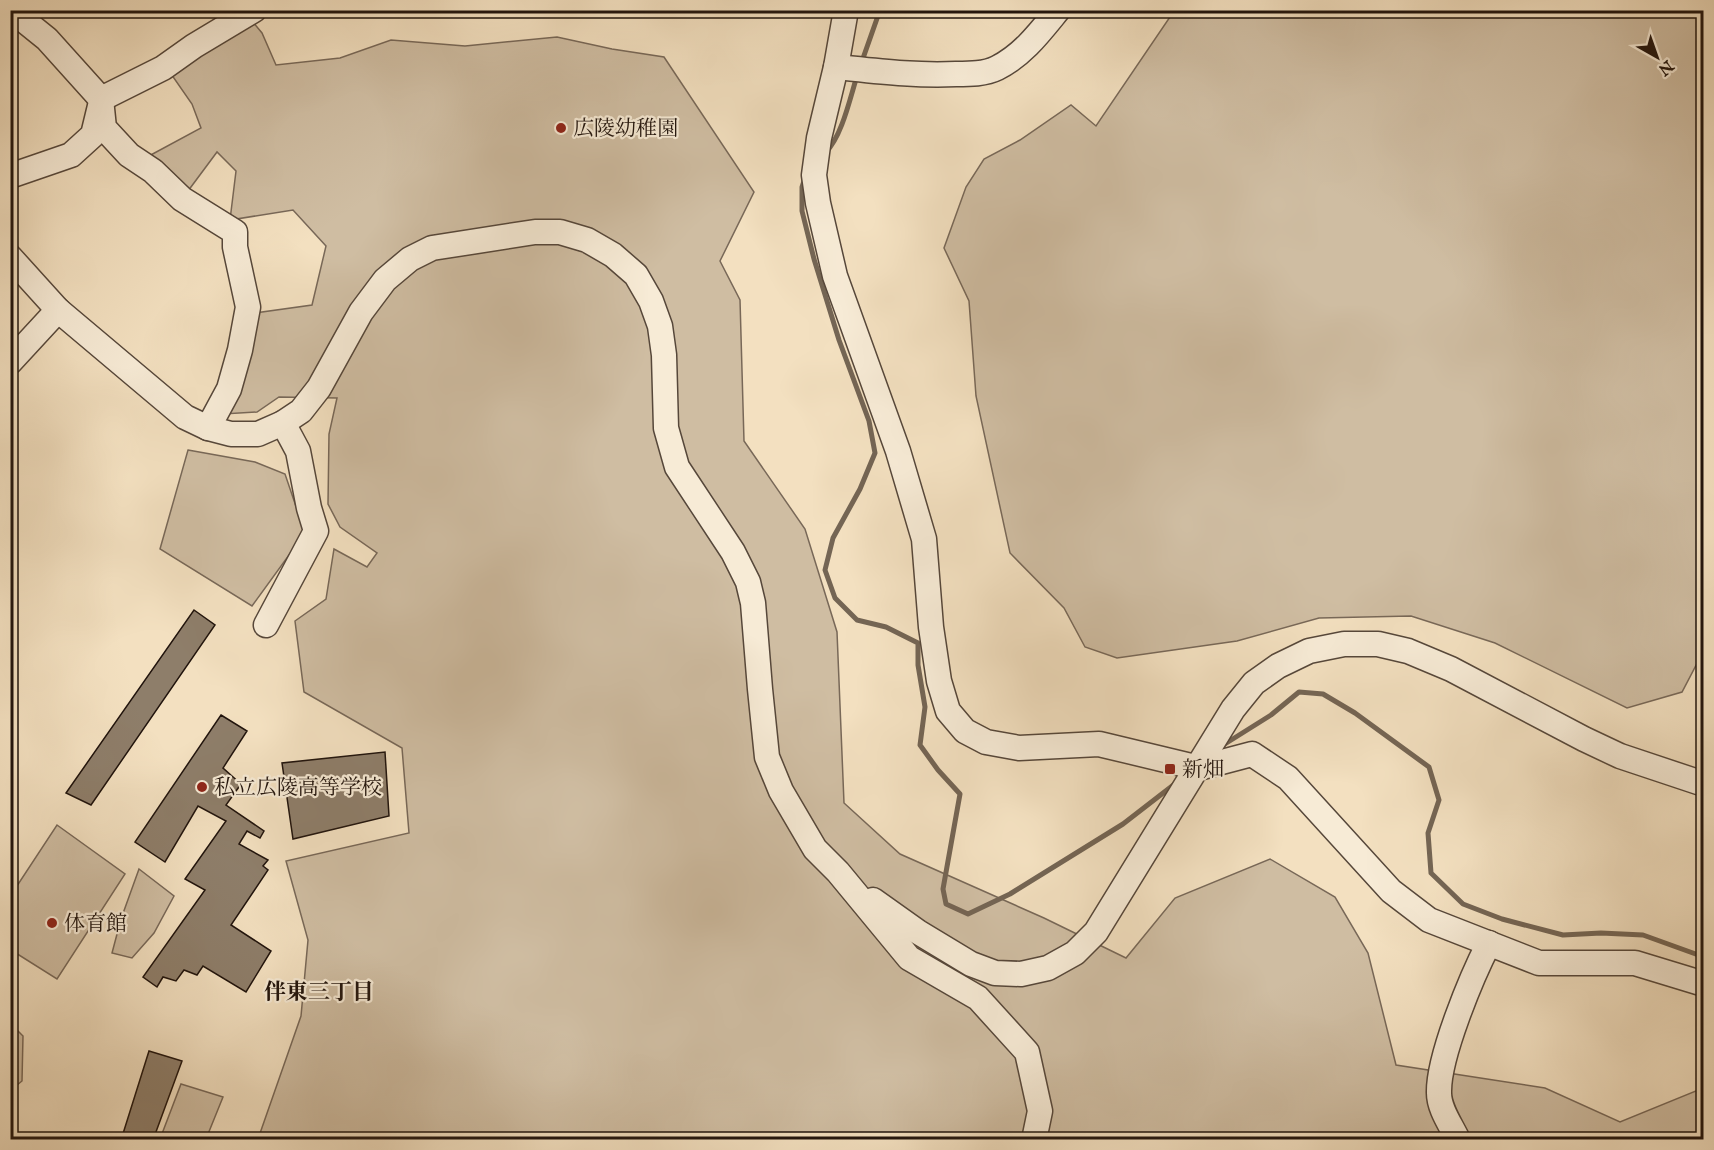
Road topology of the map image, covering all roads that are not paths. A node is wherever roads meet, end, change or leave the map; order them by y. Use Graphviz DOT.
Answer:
graph roads {
  1 [pos="11,10"];
  2 [pos="254,10"];
  3 [pos="846,10"];
  4 [pos="1058,10"];
  5 [pos="836,67"];
  6 [pos="101,99"];
  7 [pos="10,177"];
  8 [pos="10,257"];
  9 [pos="58,310"];
  10 [pos="10,362"];
  11 [pos="283,423"];
  12 [pos="208,428"];
  13 [pos="266,625"];
  14 [pos="1199,768"];
  15 [pos="1704,784"];
  16 [pos="838,872"];
  17 [pos="1489,943"];
  18 [pos="1704,984"];
  19 [pos="1034,1140"];
  20 [pos="1458,1140"];
  1 -- 6 [label="street"];
  2 -- 6 [label="street"];
  3 -- 5 [label="street"];
  4 -- 5 [label="street"];
  5 -- 14 [label="street"];
  6 -- 7 [label="street"];
  6 -- 12 [label="street"];
  8 -- 9 [label="street"];
  9 -- 10 [label="street"];
  9 -- 12 [label="street"];
  11 -- 12 [label="street"];
  11 -- 13 [label="street"];
  11 -- 16 [label="street"];
  14 -- 15 [label="street"];
  14 -- 16 [label="street"];
  14 -- 17 [label="street"];
  16 -- 19 [label="street"];
  17 -- 18 [label="street"];
  17 -- 20 [label="street"];
}
